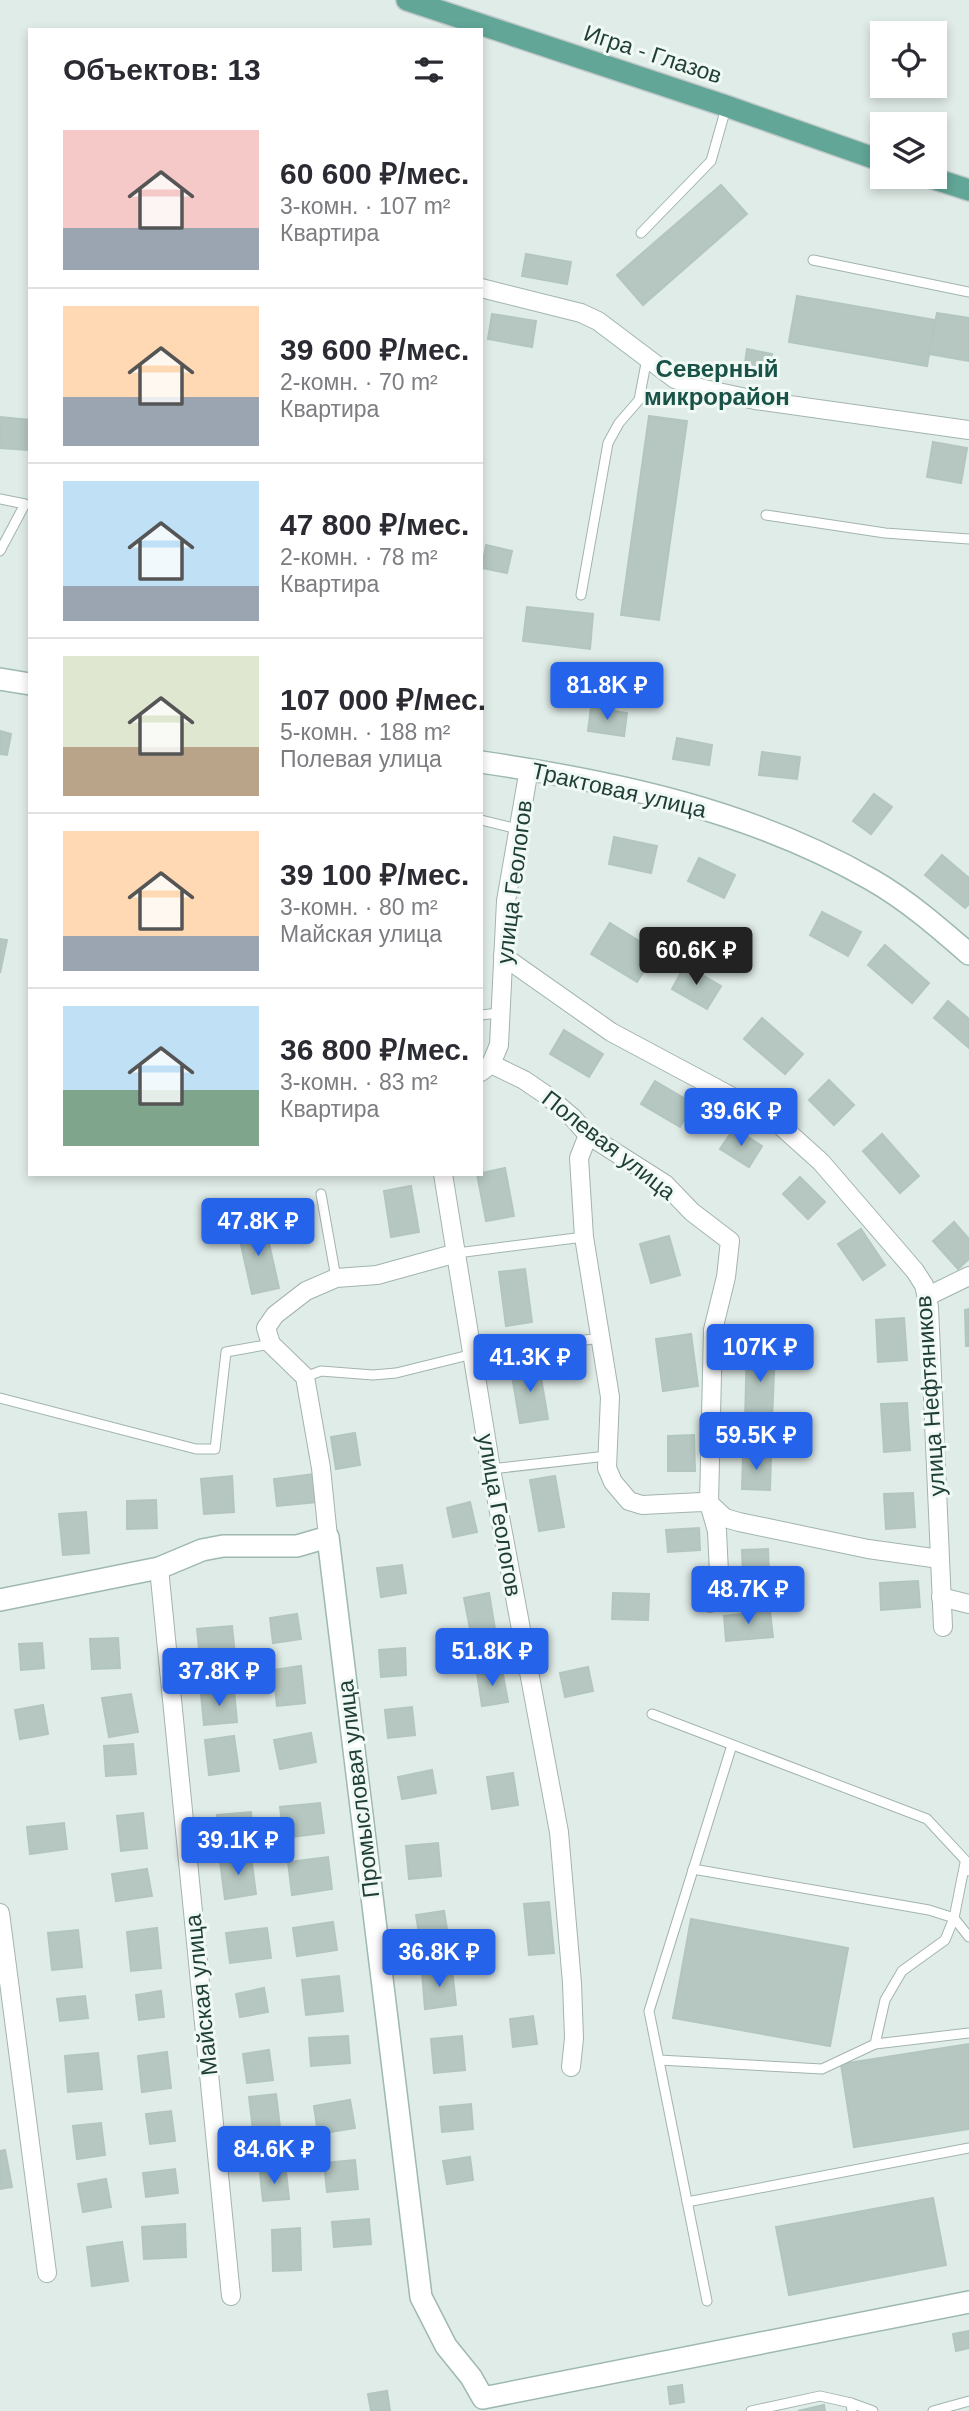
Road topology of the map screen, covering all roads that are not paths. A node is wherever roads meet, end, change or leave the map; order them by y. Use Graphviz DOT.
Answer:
graph roads {
  1 [pos="407,0"];
  2 [pos="726,106"];
  3 [pos="870,157"];
  4 [pos="947,183"];
  5 [pos="969,190"];
  6 [pos="641,233"];
  7 [pos="813,260"];
  8 [pos="483,288"];
  9 [pos="969,292"];
  10 [pos="647,356"];
  11 [pos="969,430"];
  12 [pos="0,499"];
  13 [pos="27,500"];
  14 [pos="766,515"];
  15 [pos="969,538"];
  16 [pos="0,551"];
  17 [pos="581,595"];
  18 [pos="0,679"];
  19 [pos="28,684"];
  20 [pos="483,762"];
  21 [pos="529,769"];
  22 [pos="483,820"];
  23 [pos="518,829"];
  24 [pos="969,954"];
  25 [pos="503,956"];
  26 [pos="490,1014"];
  27 [pos="486,1068"];
  28 [pos="588,1135"];
  29 [pos="443,1176"];
  30 [pos="321,1194"];
  31 [pos="584,1237"];
  32 [pos="457,1253"];
  33 [pos="969,1276"];
  34 [pos="336,1278"];
  35 [pos="928,1296"];
  36 [pos="601,1338"];
  37 [pos="271,1344"];
  38 [pos="473,1354"];
  39 [pos="305,1377"];
  40 [pos="0,1398"];
  41 [pos="607,1456"];
  42 [pos="491,1469"];
  43 [pos="709,1503"];
  44 [pos="328,1537"];
  45 [pos="940,1559"];
  46 [pos="159,1568"];
  47 [pos="942,1597"];
  48 [pos="0,1600"];
  49 [pos="710,1603"];
  50 [pos="969,1604"];
  51 [pos="943,1627"];
  52 [pos="652,1714"];
  53 [pos="732,1745"];
  54 [pos="966,1861"];
  55 [pos="693,1869"];
  56 [pos="969,1871"];
  57 [pos="0,1913"];
  58 [pos="954,1918"];
  59 [pos="969,1937"];
  60 [pos="969,2033"];
  61 [pos="875,2043"];
  62 [pos="659,2060"];
  63 [pos="571,2067"];
  64 [pos="969,2148"];
  65 [pos="687,2202"];
  66 [pos="47,2273"];
  67 [pos="231,2296"];
  68 [pos="707,2301"];
  69 [pos="969,2302"];
  70 [pos="969,2401"];
  71 [pos="484,2405"];
  72 [pos="851,2407"];
  73 [pos="751,2411"];
  74 [pos="873,2411"];
  75 [pos="933,2411"];
  1 -- 2 [label="main road, Игра - Глазов"];
  2 -- 3 [label="main road, Игра - Глазов"];
  2 -- 6 [label="lane"];
  4 -- 5 [label="main road"];
  7 -- 9 [label="lane"];
  8 -- 10 [label="street"];
  10 -- 11 [label="street"];
  10 -- 17 [label="lane"];
  12 -- 13 [label="lane"];
  13 -- 16 [label="lane"];
  14 -- 15 [label="lane"];
  18 -- 19 [label="street"];
  20 -- 21 [label="street, Трактовая улица"];
  21 -- 23 [label="street, улица Геологов"];
  21 -- 24 [label="street, Трактовая улица"];
  22 -- 23 [label="lane"];
  23 -- 25 [label="street, улица Геологов"];
  25 -- 26 [label="street, улица Геологов"];
  25 -- 35 [label="street, улица Нефтяников"];
  26 -- 27 [label="street, улица Геологов"];
  27 -- 28 [label="street, Полевая улица"];
  28 -- 31 [label="street"];
  28 -- 43 [label="street, Полевая улица"];
  29 -- 32 [label="street, улица Геологов"];
  30 -- 34 [label="lane"];
  31 -- 32 [label="lane"];
  31 -- 36 [label="street"];
  32 -- 34 [label="street"];
  32 -- 38 [label="street, улица Геологов"];
  33 -- 35 [label="street"];
  34 -- 37 [label="street"];
  35 -- 45 [label="street, улица Нефтяников"];
  36 -- 38 [label="lane"];
  36 -- 41 [label="street"];
  37 -- 39 [label="street"];
  37 -- 40 [label="lane"];
  38 -- 39 [label="lane"];
  38 -- 42 [label="street, улица Геологов"];
  39 -- 44 [label="street"];
  41 -- 42 [label="lane"];
  41 -- 43 [label="street"];
  42 -- 63 [label="street, улица Геологов"];
  43 -- 45 [label="street"];
  43 -- 49 [label="street, Полевая улица"];
  44 -- 46 [label="street"];
  44 -- 71 [label="street, Промысловая улица"];
  45 -- 47 [label="street, улица Нефтяников"];
  46 -- 48 [label="street"];
  46 -- 67 [label="street, Майская улица"];
  47 -- 50 [label="street"];
  47 -- 51 [label="street, улица Нефтяников"];
  52 -- 53 [label="lane"];
  53 -- 54 [label="lane"];
  53 -- 55 [label="lane"];
  54 -- 56 [label="lane"];
  54 -- 58 [label="lane"];
  55 -- 58 [label="lane"];
  55 -- 62 [label="lane"];
  57 -- 66 [label="street"];
  58 -- 59 [label="lane"];
  58 -- 61 [label="lane"];
  60 -- 61 [label="lane"];
  61 -- 62 [label="lane"];
  62 -- 65 [label="lane"];
  64 -- 65 [label="lane"];
  65 -- 68 [label="lane"];
  69 -- 71 [label="street"];
  70 -- 75 [label="lane"];
  72 -- 73 [label="lane"];
  72 -- 74 [label="lane"];
}
